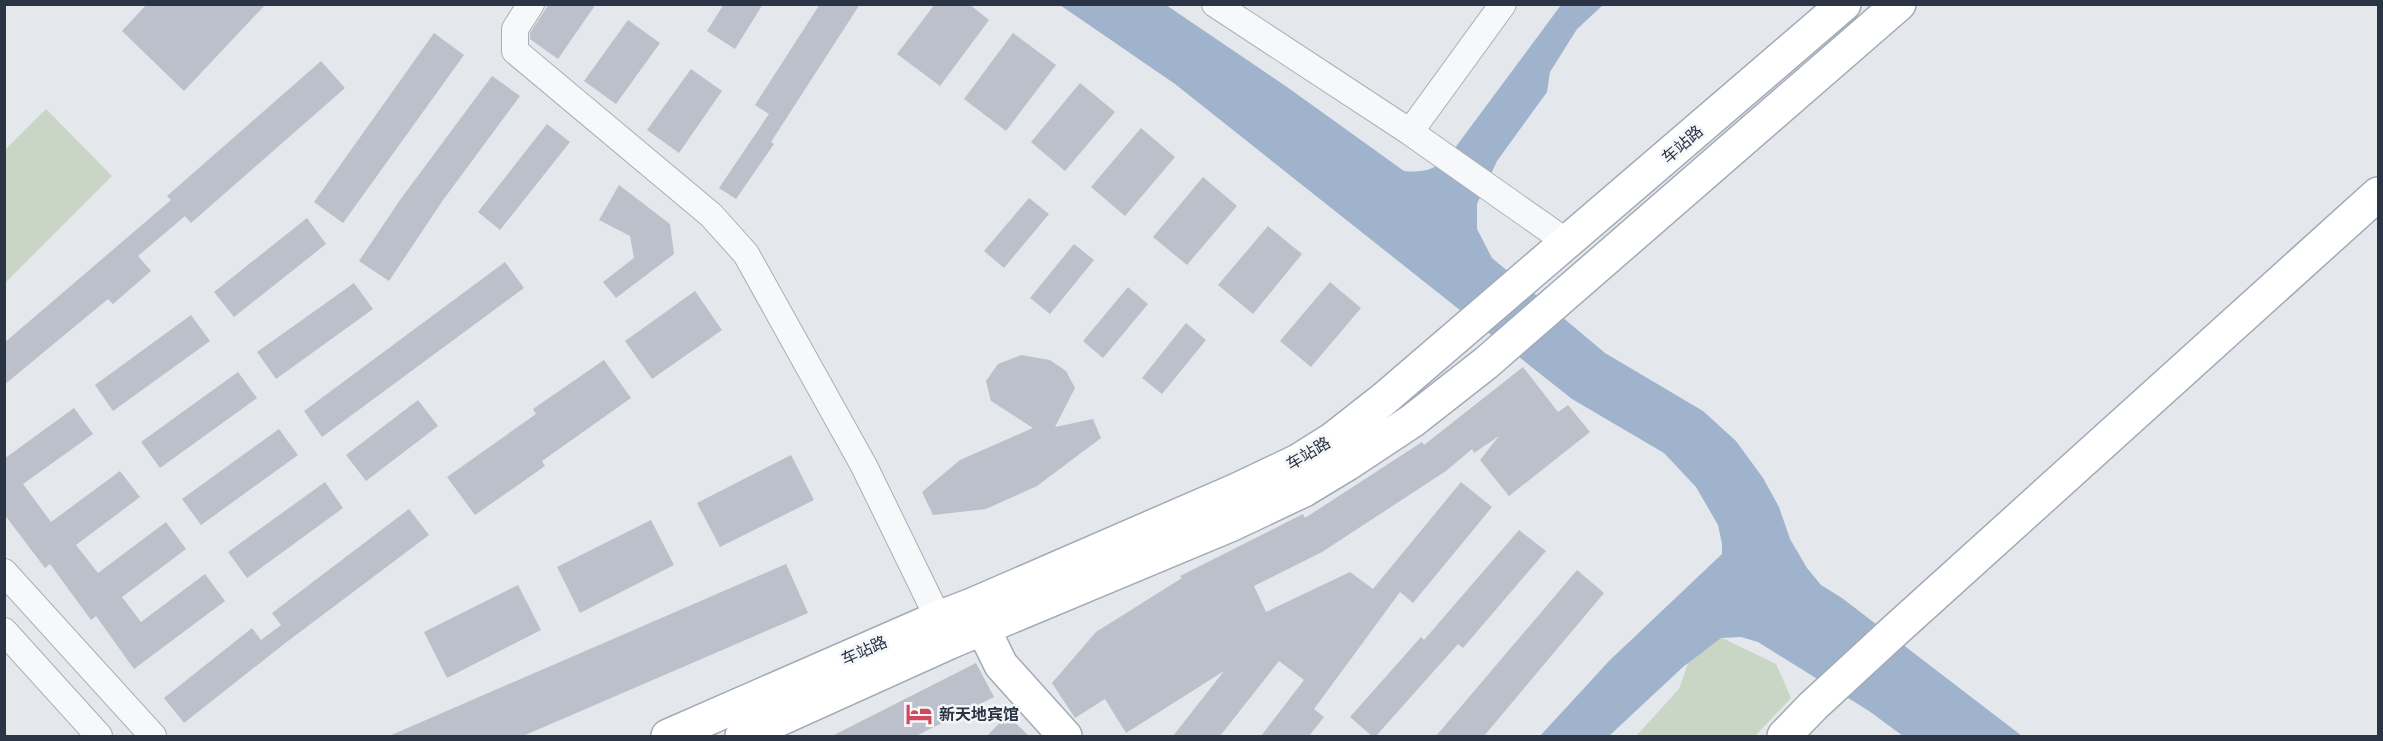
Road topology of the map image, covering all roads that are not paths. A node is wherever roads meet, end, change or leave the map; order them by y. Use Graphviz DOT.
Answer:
graph roads {
  1 [pos="531,4"];
  2 [pos="1215,4"];
  3 [pos="1503,4"];
  4 [pos="1844,4"];
  5 [pos="1899,4"];
  6 [pos="1410,132"];
  7 [pos="2379,194"];
  8 [pos="1568,243"];
  9 [pos="4,572"];
  10 [pos="977,618"];
  11 [pos="944,630"];
  12 [pos="4,631"];
  13 [pos="99,736"];
  14 [pos="153,736"];
  15 [pos="668,736"];
  16 [pos="742,736"];
  17 [pos="1065,736"];
  18 [pos="1784,736"];
  1 -- 11 [label="street"];
  2 -- 6 [label="street"];
  3 -- 6 [label="street"];
  4 -- 8 [label="main road, 车站路"];
  5 -- 10 [label="main road, 车站路"];
  6 -- 8 [label="street"];
  7 -- 18 [label="main road"];
  8 -- 10 [label="main road, 车站路"];
  9 -- 14 [label="street"];
  10 -- 11 [label="main road, 车站路"];
  10 -- 17 [label="main road"];
  11 -- 15 [label="main road, 车站路"];
  11 -- 16 [label="main road, 车站路"];
  12 -- 13 [label="street"];
}
